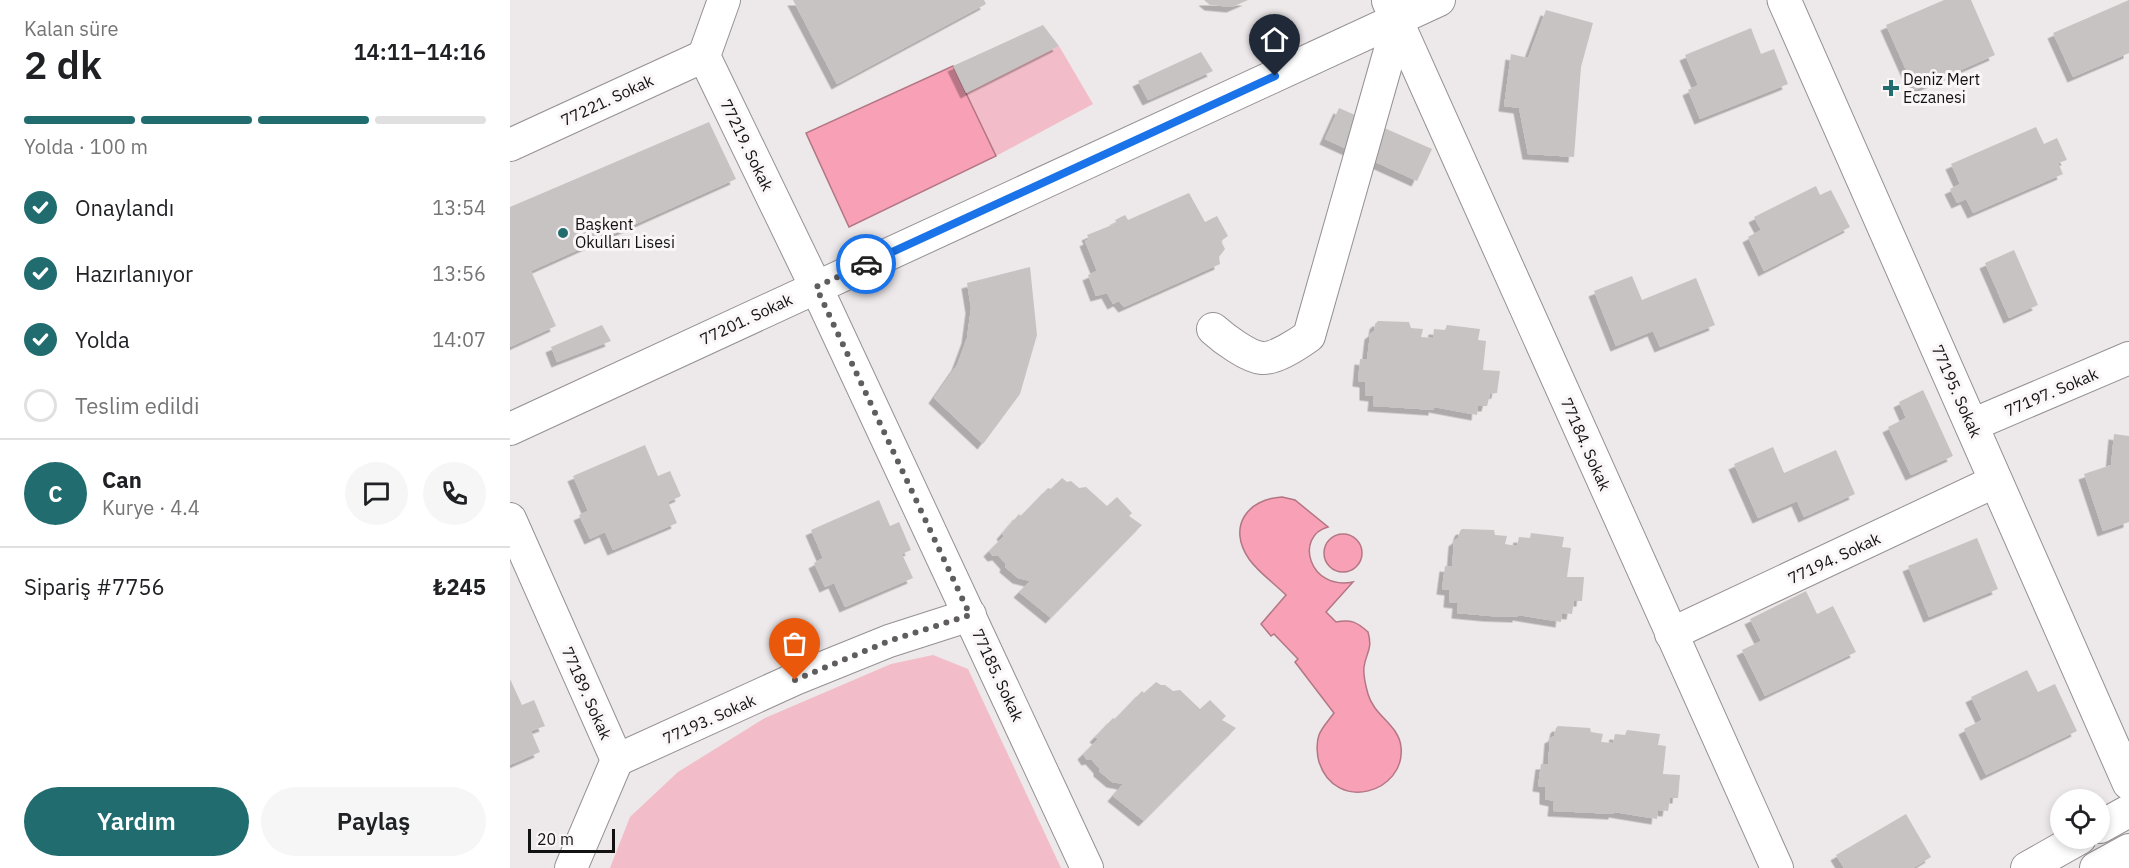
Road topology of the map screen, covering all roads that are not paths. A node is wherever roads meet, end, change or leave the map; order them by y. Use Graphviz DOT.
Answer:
graph roads {
  1 [pos="724,0"];
  2 [pos="1439,0"];
  3 [pos="1784,0"];
  4 [pos="1392,10"];
  5 [pos="704,56"];
  6 [pos="510,145"];
  7 [pos="816,287"];
  8 [pos="1213,329"];
  9 [pos="2129,358"];
  10 [pos="1972,425"];
  11 [pos="510,429"];
  12 [pos="1996,481"];
  13 [pos="510,519"];
  14 [pos="970,615"];
  15 [pos="1671,634"];
  16 [pos="617,760"];
  17 [pos="2129,783"];
  18 [pos="2129,811"];
  19 [pos="2110,821"];
  20 [pos="2060,849"];
  21 [pos="2129,850"];
  22 [pos="571,868"];
  23 [pos="1087,868"];
  24 [pos="1777,868"];
  25 [pos="2026,868"];
  26 [pos="2096,868"];
  1 -- 5 [label="street"];
  2 -- 4 [label="street, 77201. Sokak"];
  3 -- 10 [label="main road, 77195. Sokak"];
  4 -- 7 [label="street, 77201. Sokak"];
  4 -- 8 [label="street"];
  4 -- 15 [label="street, 77184. Sokak"];
  5 -- 6 [label="street, 77221. Sokak"];
  5 -- 7 [label="street, 77219. Sokak"];
  7 -- 11 [label="street, 77201. Sokak"];
  7 -- 14 [label="street, 77185. Sokak"];
  9 -- 10 [label="street, 77197. Sokak"];
  10 -- 12 [label="main road, 77195. Sokak"];
  12 -- 15 [label="street, 77194. Sokak"];
  12 -- 17 [label="main road, 77195. Sokak"];
  13 -- 16 [label="street, 77189. Sokak"];
  14 -- 16 [label="street, 77193. Sokak"];
  14 -- 23 [label="street, 77185. Sokak"];
  15 -- 24 [label="street, 77184. Sokak"];
  16 -- 22 [label="street, 77189. Sokak"];
  18 -- 19 [label="street"];
  20 -- 25 [label="street"];
  21 -- 26 [label="street"];
}
